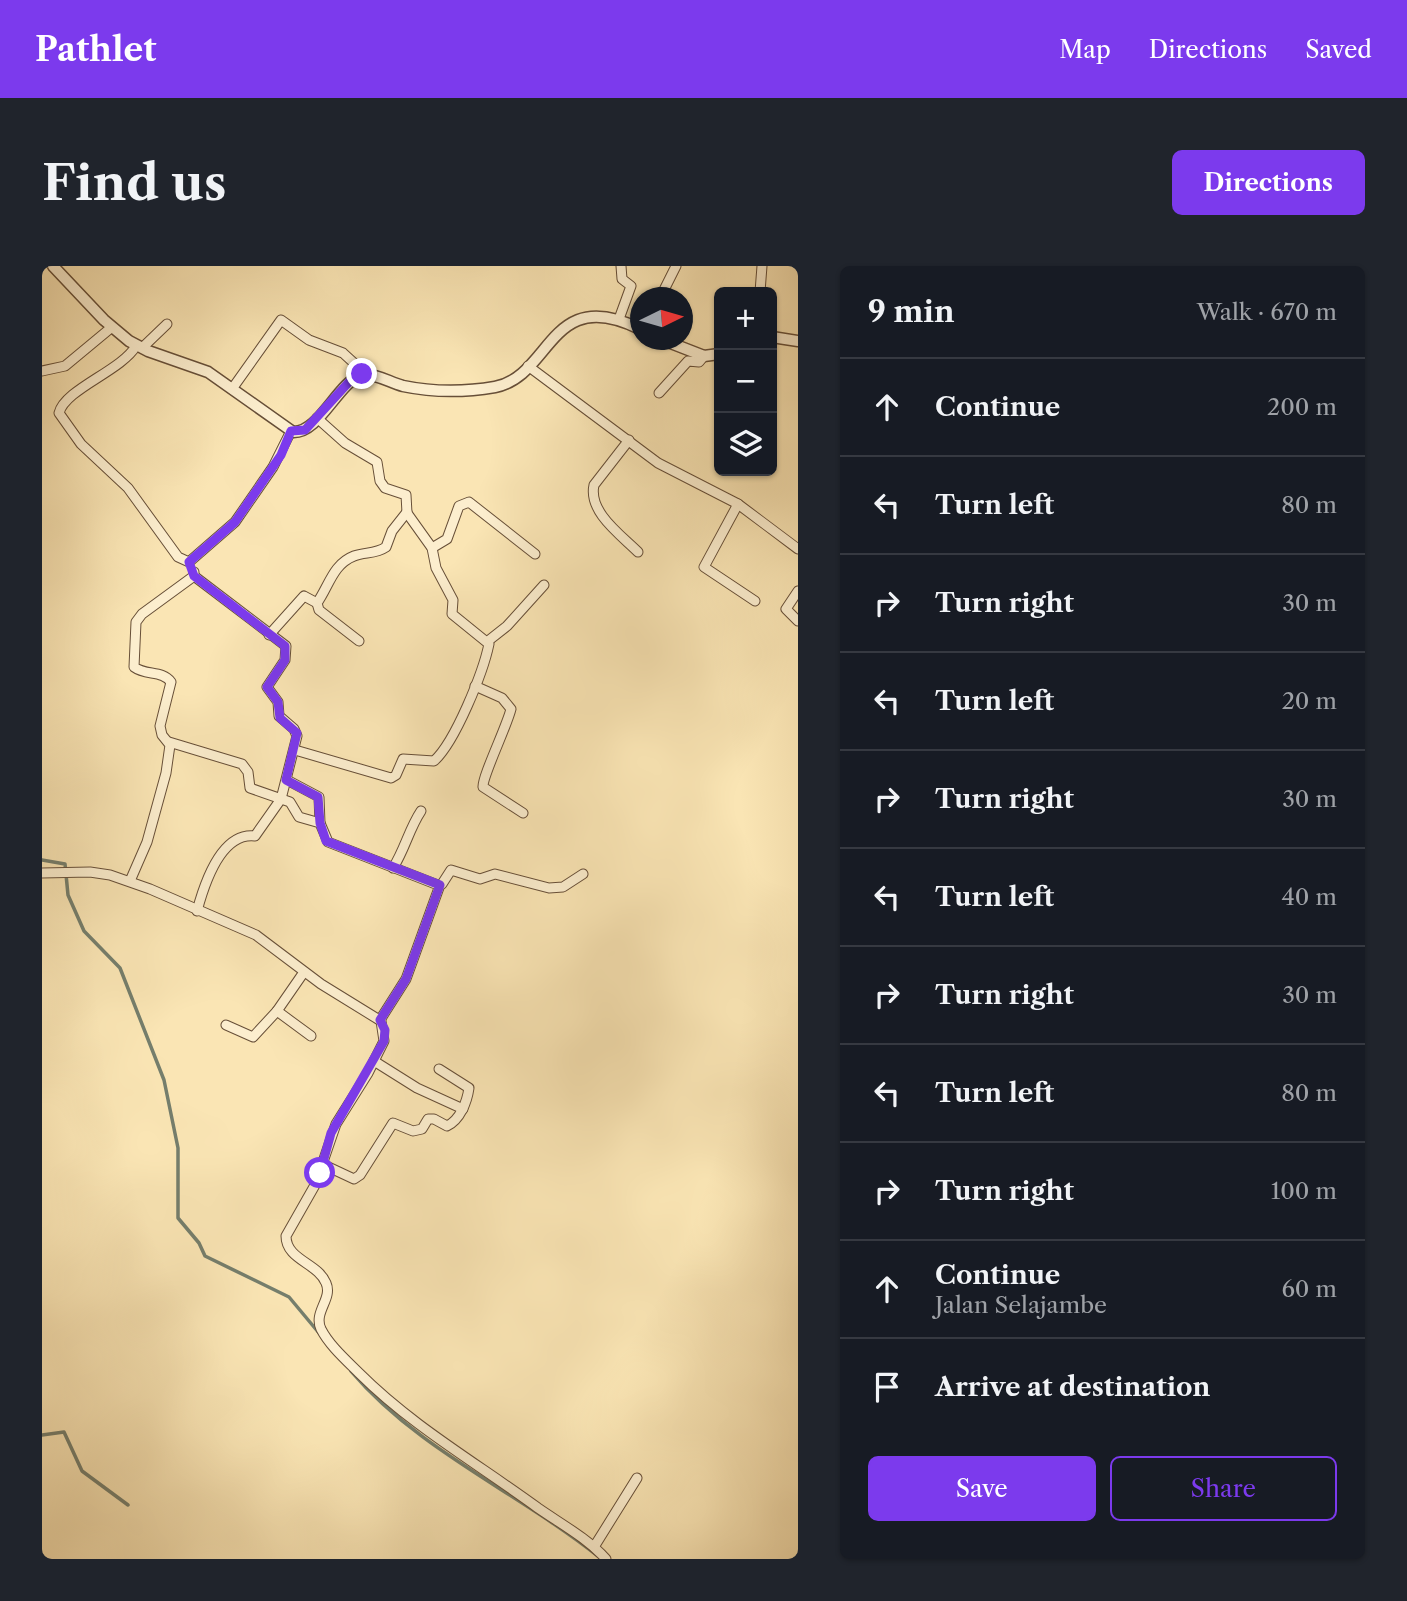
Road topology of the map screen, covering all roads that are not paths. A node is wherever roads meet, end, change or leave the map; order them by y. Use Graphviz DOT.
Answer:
graph roads {
  1 [pos="53,266"];
  2 [pos="621,266"];
  3 [pos="676,266"];
  4 [pos="762,266"];
  5 [pos="666,287"];
  6 [pos="760,287"];
  7 [pos="619,319"];
  8 [pos="167,324"];
  9 [pos="630,324"];
  10 [pos="112,327"];
  11 [pos="777,338"];
  12 [pos="798,341"];
  13 [pos="139,347"];
  14 [pos="689,350"];
  15 [pos="714,355"];
  16 [pos="704,356"];
  17 [pos="528,366"];
  18 [pos="42,371"];
  19 [pos="366,374"];
  20 [pos="232,389"];
  21 [pos="659,393"];
  22 [pos="317,418"];
  23 [pos="291,431"];
  24 [pos="629,440"];
  25 [pos="738,504"];
  26 [pos="407,512"];
  27 [pos="432,548"];
  28 [pos="798,549"];
  29 [pos="638,552"];
  30 [pos="535,554"];
  31 [pos="189,562"];
  32 [pos="194,576"];
  33 [pos="544,585"];
  34 [pos="798,591"];
  35 [pos="755,601"];
  36 [pos="317,603"];
  37 [pos="798,621"];
  38 [pos="269,635"];
  39 [pos="359,641"];
  40 [pos="488,642"];
  41 [pos="475,686"];
  42 [pos="169,742"];
  43 [pos="295,750"];
  44 [pos="286,780"];
  45 [pos="281,799"];
  46 [pos="421,811"];
  47 [pos="523,813"];
  48 [pos="320,823"];
  49 [pos="393,868"];
  50 [pos="42,873"];
  51 [pos="583,874"];
  52 [pos="130,881"];
  53 [pos="440,885"];
  54 [pos="197,911"];
  55 [pos="304,972"];
  56 [pos="277,1011"];
  57 [pos="380,1020"];
  58 [pos="226,1025"];
  59 [pos="311,1035"];
  60 [pos="374,1061"];
  61 [pos="439,1069"];
  62 [pos="463,1109"];
  63 [pos="322,1164"];
  64 [pos="637,1478"];
  65 [pos="594,1547"];
  66 [pos="606,1559"];
  1 -- 10 [label="street"];
  2 -- 7 [label="street"];
  3 -- 5 [label="street"];
  4 -- 6 [label="street"];
  7 -- 9 [label="street"];
  7 -- 17 [label="street"];
  8 -- 13 [label="street"];
  10 -- 13 [label="street"];
  10 -- 18 [label="street"];
  11 -- 12 [label="street"];
  13 -- 20 [label="street"];
  13 -- 31 [label="street"];
  14 -- 16 [label="street"];
  15 -- 16 [label="street"];
  16 -- 21 [label="street"];
  17 -- 19 [label="street"];
  17 -- 24 [label="street"];
  19 -- 20 [label="street"];
  19 -- 22 [label="street"];
  20 -- 23 [label="street"];
  22 -- 23 [label="street"];
  22 -- 26 [label="street"];
  23 -- 31 [label="street"];
  24 -- 25 [label="street"];
  24 -- 29 [label="street"];
  25 -- 28 [label="street"];
  25 -- 35 [label="street"];
  26 -- 27 [label="street"];
  26 -- 36 [label="street"];
  27 -- 30 [label="street"];
  27 -- 40 [label="street"];
  31 -- 32 [label="street"];
  32 -- 38 [label="street"];
  32 -- 42 [label="street"];
  33 -- 40 [label="street"];
  34 -- 37 [label="street"];
  36 -- 38 [label="street"];
  36 -- 39 [label="street"];
  38 -- 43 [label="street"];
  40 -- 41 [label="street"];
  41 -- 43 [label="street"];
  41 -- 47 [label="street"];
  42 -- 45 [label="street"];
  42 -- 52 [label="street"];
  43 -- 44 [label="street"];
  44 -- 45 [label="street"];
  44 -- 48 [label="street"];
  45 -- 48 [label="street"];
  45 -- 54 [label="street"];
  46 -- 49 [label="street"];
  48 -- 49 [label="street"];
  49 -- 53 [label="street"];
  50 -- 52 [label="street"];
  51 -- 53 [label="street"];
  52 -- 54 [label="street"];
  53 -- 57 [label="street"];
  54 -- 55 [label="street"];
  55 -- 56 [label="street"];
  55 -- 57 [label="street"];
  56 -- 58 [label="street"];
  56 -- 59 [label="street"];
  57 -- 60 [label="street"];
  60 -- 62 [label="street"];
  60 -- 63 [label="street"];
  61 -- 62 [label="street"];
  62 -- 63 [label="street"];
  63 -- 65 [label="street"];
  64 -- 65 [label="street"];
  65 -- 66 [label="street"];
}
